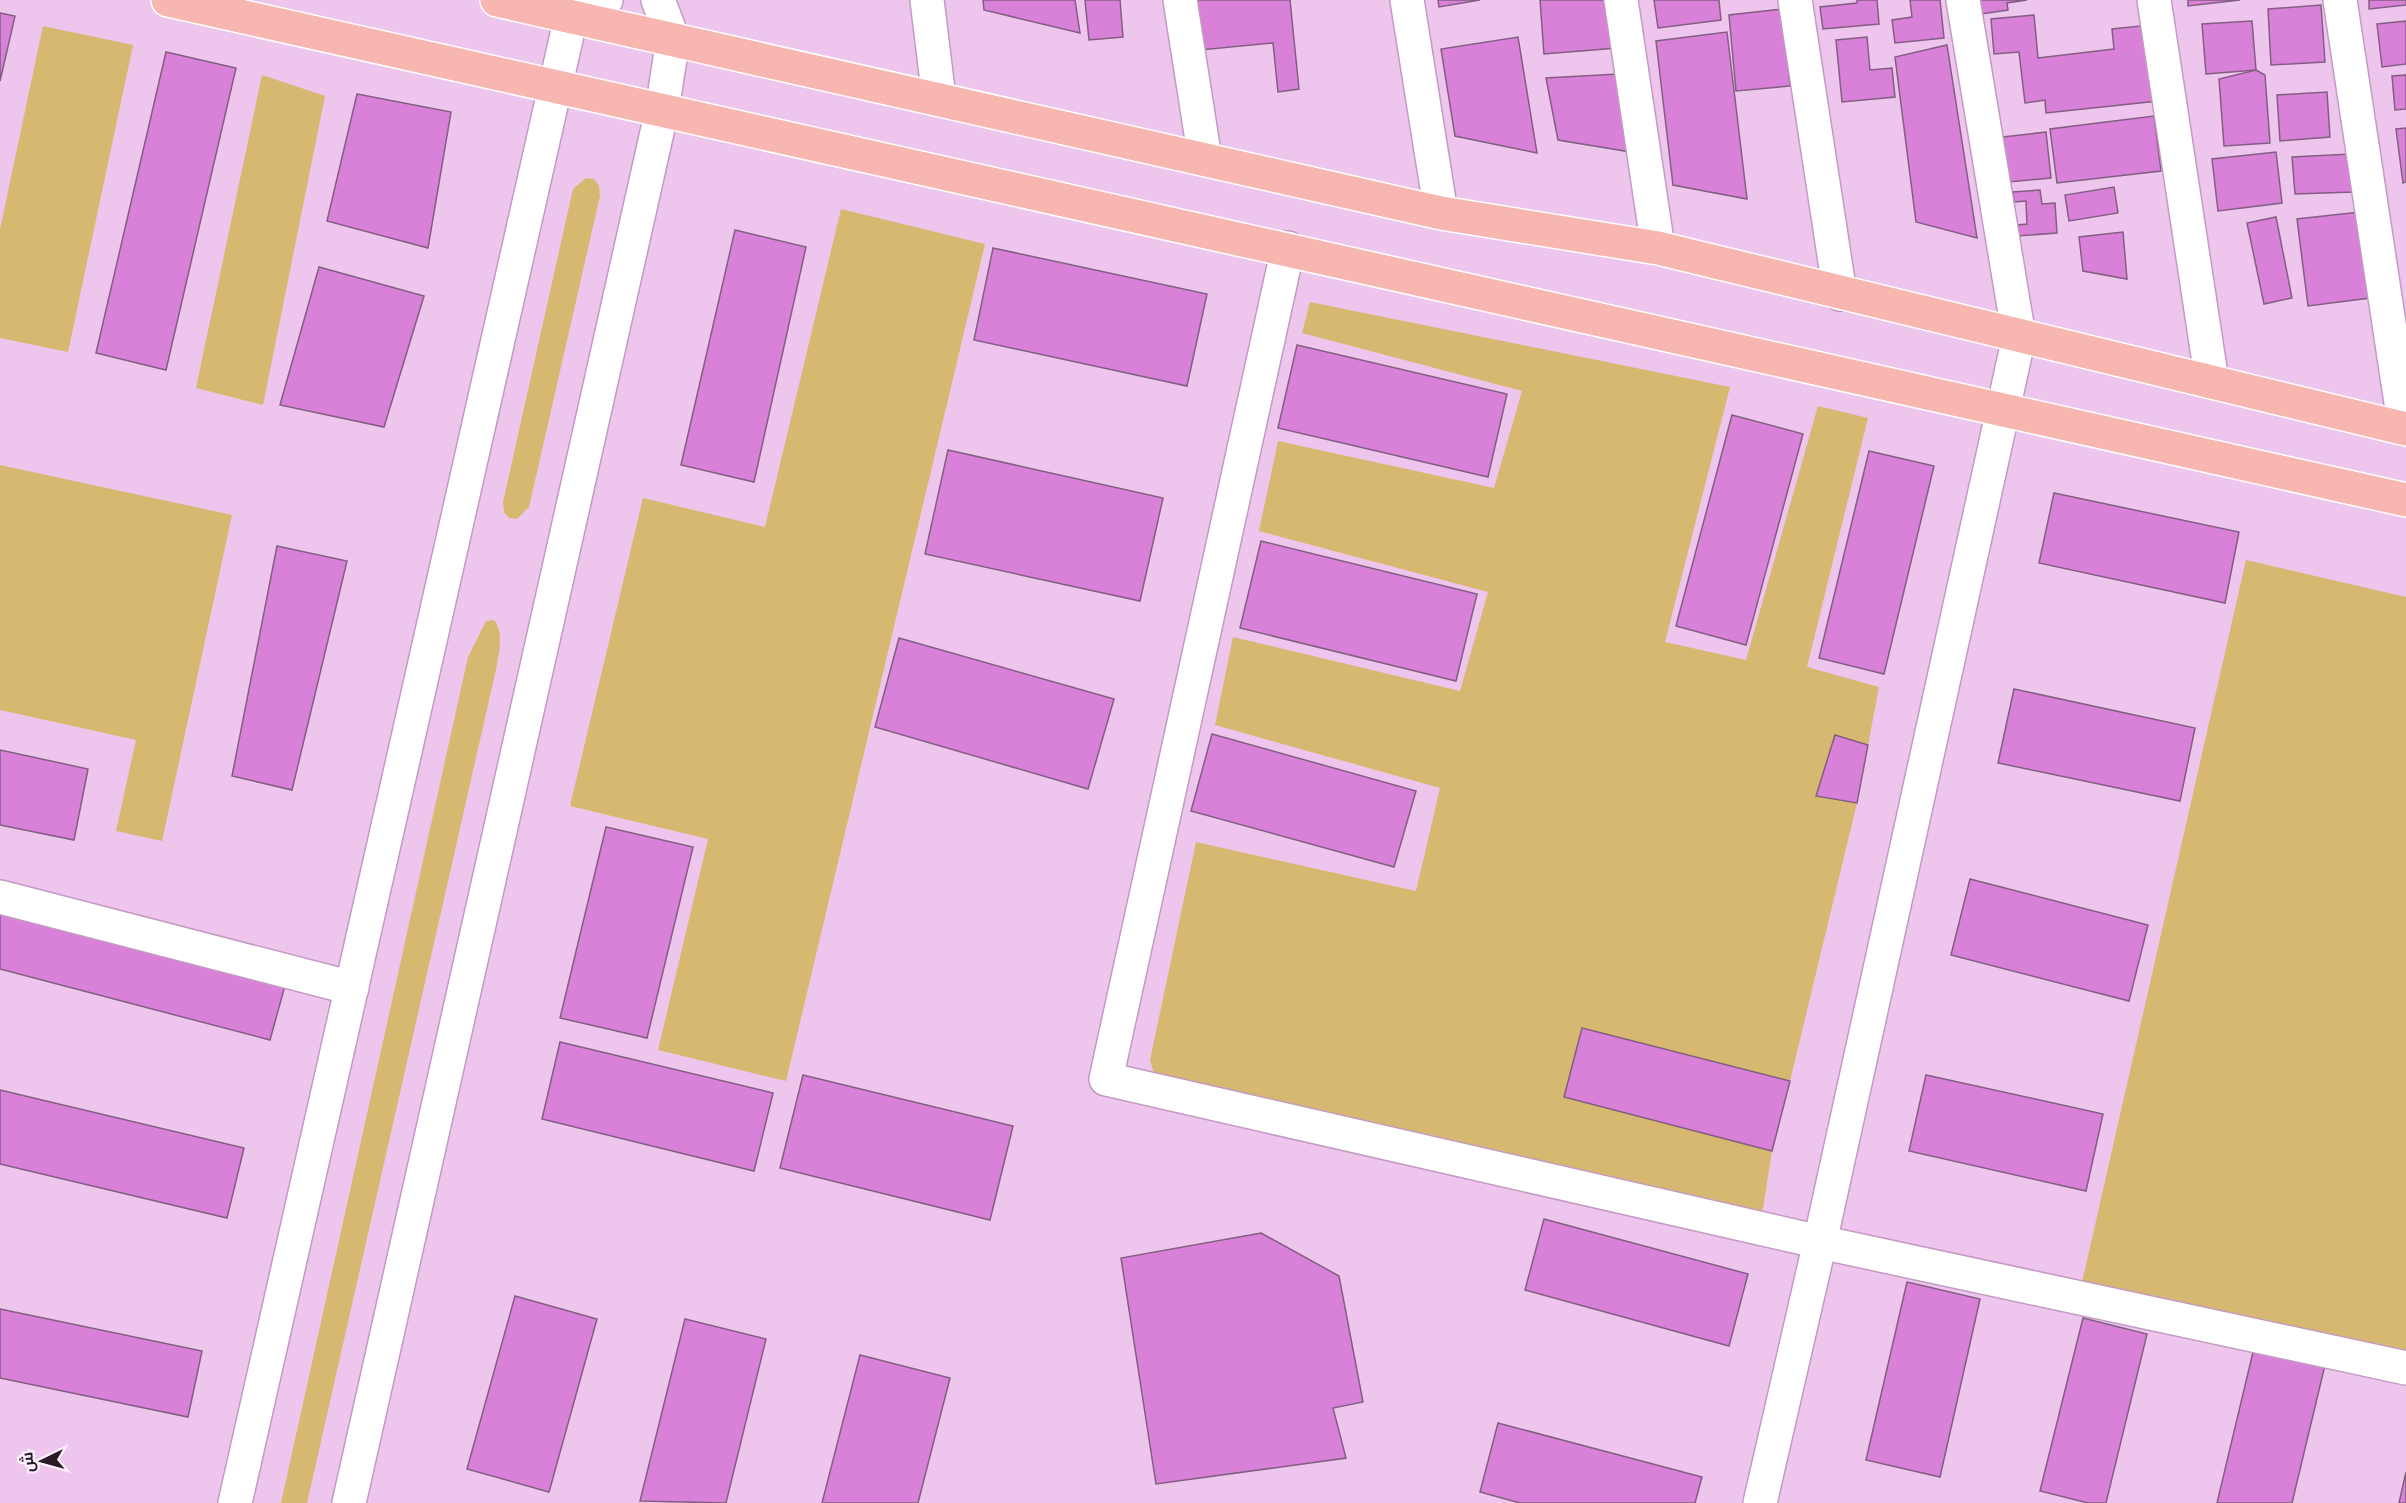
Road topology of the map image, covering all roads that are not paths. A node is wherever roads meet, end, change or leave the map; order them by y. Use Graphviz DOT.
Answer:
graph roads {
  1 [pos="168,0"];
  2 [pos="497,0"];
  3 [pos="606,0"];
  4 [pos="658,0"];
  5 [pos="927,0"];
  6 [pos="1180,0"];
  7 [pos="1407,0"];
  8 [pos="1621,0"];
  9 [pos="1796,0"];
  10 [pos="1963,0"];
  11 [pos="2154,0"];
  12 [pos="2340,0"];
  13 [pos="571,16"];
  14 [pos="673,39"];
  15 [pos="554,86"];
  16 [pos="939,98"];
  17 [pos="662,110"];
  18 [pos="1205,159"];
  19 [pos="1441,213"];
  20 [pos="1288,248"];
  21 [pos="1658,248"];
  22 [pos="1840,294"];
  23 [pos="2019,337"];
  24 [pos="2212,382"];
  25 [pos="2004,408"];
  26 [pos="2406,429"];
  27 [pos="2406,500"];
  28 [pos="0,897"];
  29 [pos="352,988"];
  30 [pos="1820,1242"];
  31 [pos="2406,1368"];
  32 [pos="235,1503"];
  33 [pos="349,1503"];
  34 [pos="1760,1503"];
  1 -- 15 [label="main road"];
  2 -- 13 [label="main road"];
  3 -- 13 [label="street"];
  4 -- 14 [label="street"];
  5 -- 16 [label="street"];
  6 -- 18 [label="street"];
  7 -- 19 [label="street"];
  8 -- 21 [label="street"];
  9 -- 22 [label="street"];
  10 -- 23 [label="street"];
  11 -- 24 [label="street"];
  12 -- 26 [label="street"];
  13 -- 14 [label="main road"];
  13 -- 15 [label="street"];
  14 -- 16 [label="main road"];
  14 -- 17 [label="street"];
  15 -- 17 [label="main road"];
  15 -- 29 [label="street"];
  16 -- 18 [label="main road"];
  17 -- 20 [label="main road"];
  17 -- 33 [label="street"];
  18 -- 19 [label="main road"];
  19 -- 21 [label="main road"];
  20 -- 25 [label="main road"];
  20 -- 30 [label="street"];
  21 -- 22 [label="main road"];
  22 -- 23 [label="main road"];
  23 -- 24 [label="main road"];
  23 -- 25 [label="street"];
  24 -- 26 [label="main road"];
  25 -- 27 [label="main road"];
  25 -- 30 [label="street"];
  28 -- 29 [label="street"];
  29 -- 32 [label="street"];
  30 -- 31 [label="street"];
  30 -- 34 [label="street"];
}
